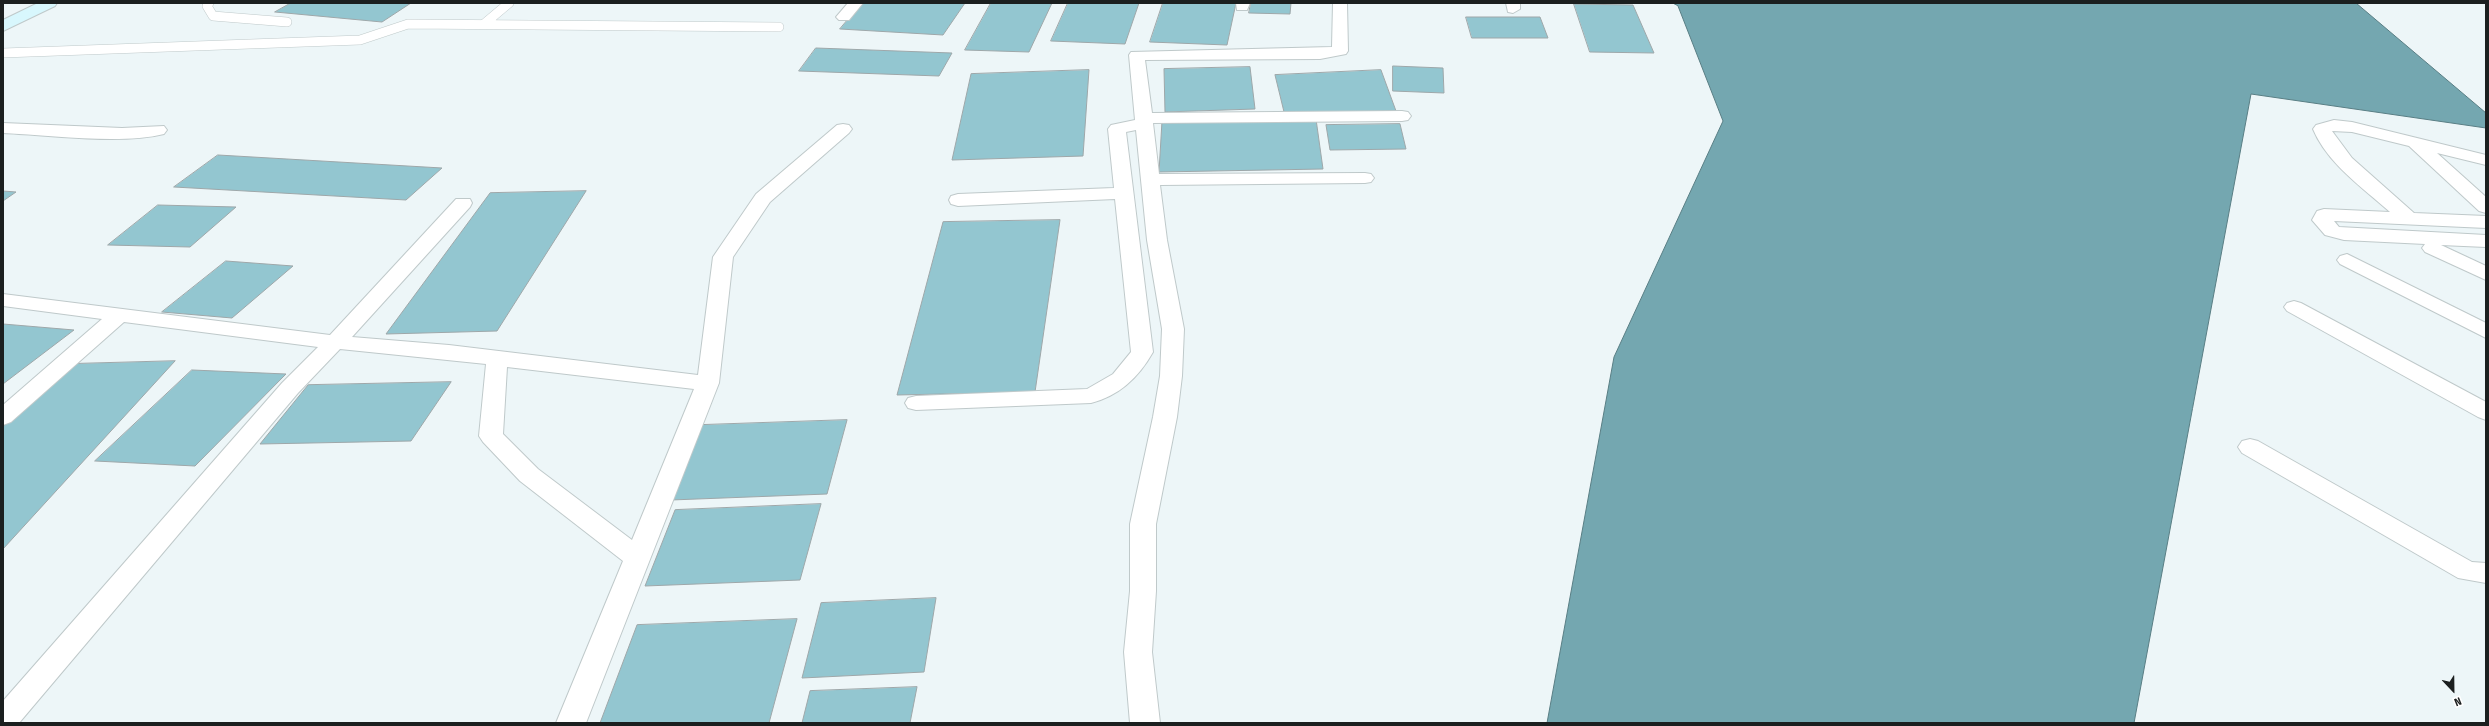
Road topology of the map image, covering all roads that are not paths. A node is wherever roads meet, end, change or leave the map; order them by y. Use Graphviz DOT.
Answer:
graph roads {
  1 [pos="50,3"];
  2 [pos="209,3"];
  3 [pos="509,3"];
  4 [pos="856,3"];
  5 [pos="1340,3"];
  6 [pos="844,17"];
  7 [pos="287,22"];
  8 [pos="484,24"];
  9 [pos="3,26"];
  10 [pos="779,27"];
  11 [pos="3,53"];
  12 [pos="1402,116"];
  13 [pos="1143,120"];
  14 [pos="3,128"];
  15 [pos="843,129"];
  16 [pos="158,130"];
  17 [pos="2414,142"];
  18 [pos="2486,160"];
  19 [pos="1364,178"];
  20 [pos="1149,180"];
  21 [pos="1124,193"];
  22 [pos="958,200"];
  23 [pos="463,203"];
  24 [pos="2486,208"];
  25 [pos="2409,219"];
  26 [pos="2486,222"];
  27 [pos="2486,241"];
  28 [pos="2432,248"];
  29 [pos="2347,260"];
  30 [pos="2486,274"];
  31 [pos="3,300"];
  32 [pos="2294,307"];
  33 [pos="120,314"];
  34 [pos="2486,331"];
  35 [pos="336,342"];
  36 [pos="497,359"];
  37 [pos="708,383"];
  38 [pos="916,403"];
  39 [pos="2486,412"];
  40 [pos="3,417"];
  41 [pos="2250,447"];
  42 [pos="638,558"];
  43 [pos="2486,573"];
  44 [pos="3,721"];
  45 [pos="571,723"];
  46 [pos="1145,723"];
  1 -- 9 [label="street"];
  2 -- 7 [label="lane"];
  3 -- 8 [label="lane"];
  4 -- 6 [label="street"];
  5 -- 13 [label="street"];
  8 -- 10 [label="lane"];
  8 -- 11 [label="lane"];
  12 -- 13 [label="street"];
  13 -- 20 [label="street"];
  13 -- 21 [label="street"];
  14 -- 16 [label="street"];
  15 -- 37 [label="street"];
  17 -- 18 [label="street"];
  17 -- 24 [label="street"];
  17 -- 25 [label="street"];
  19 -- 20 [label="street"];
  20 -- 46 [label="street"];
  21 -- 22 [label="street"];
  21 -- 38 [label="street"];
  23 -- 35 [label="street"];
  25 -- 26 [label="street"];
  25 -- 27 [label="street"];
  28 -- 30 [label="street"];
  29 -- 34 [label="street"];
  31 -- 33 [label="street"];
  32 -- 39 [label="street"];
  33 -- 35 [label="street"];
  33 -- 40 [label="street"];
  35 -- 36 [label="street"];
  35 -- 44 [label="street"];
  36 -- 37 [label="street"];
  36 -- 42 [label="street"];
  37 -- 42 [label="street"];
  41 -- 43 [label="street"];
  42 -- 45 [label="street"];
}
